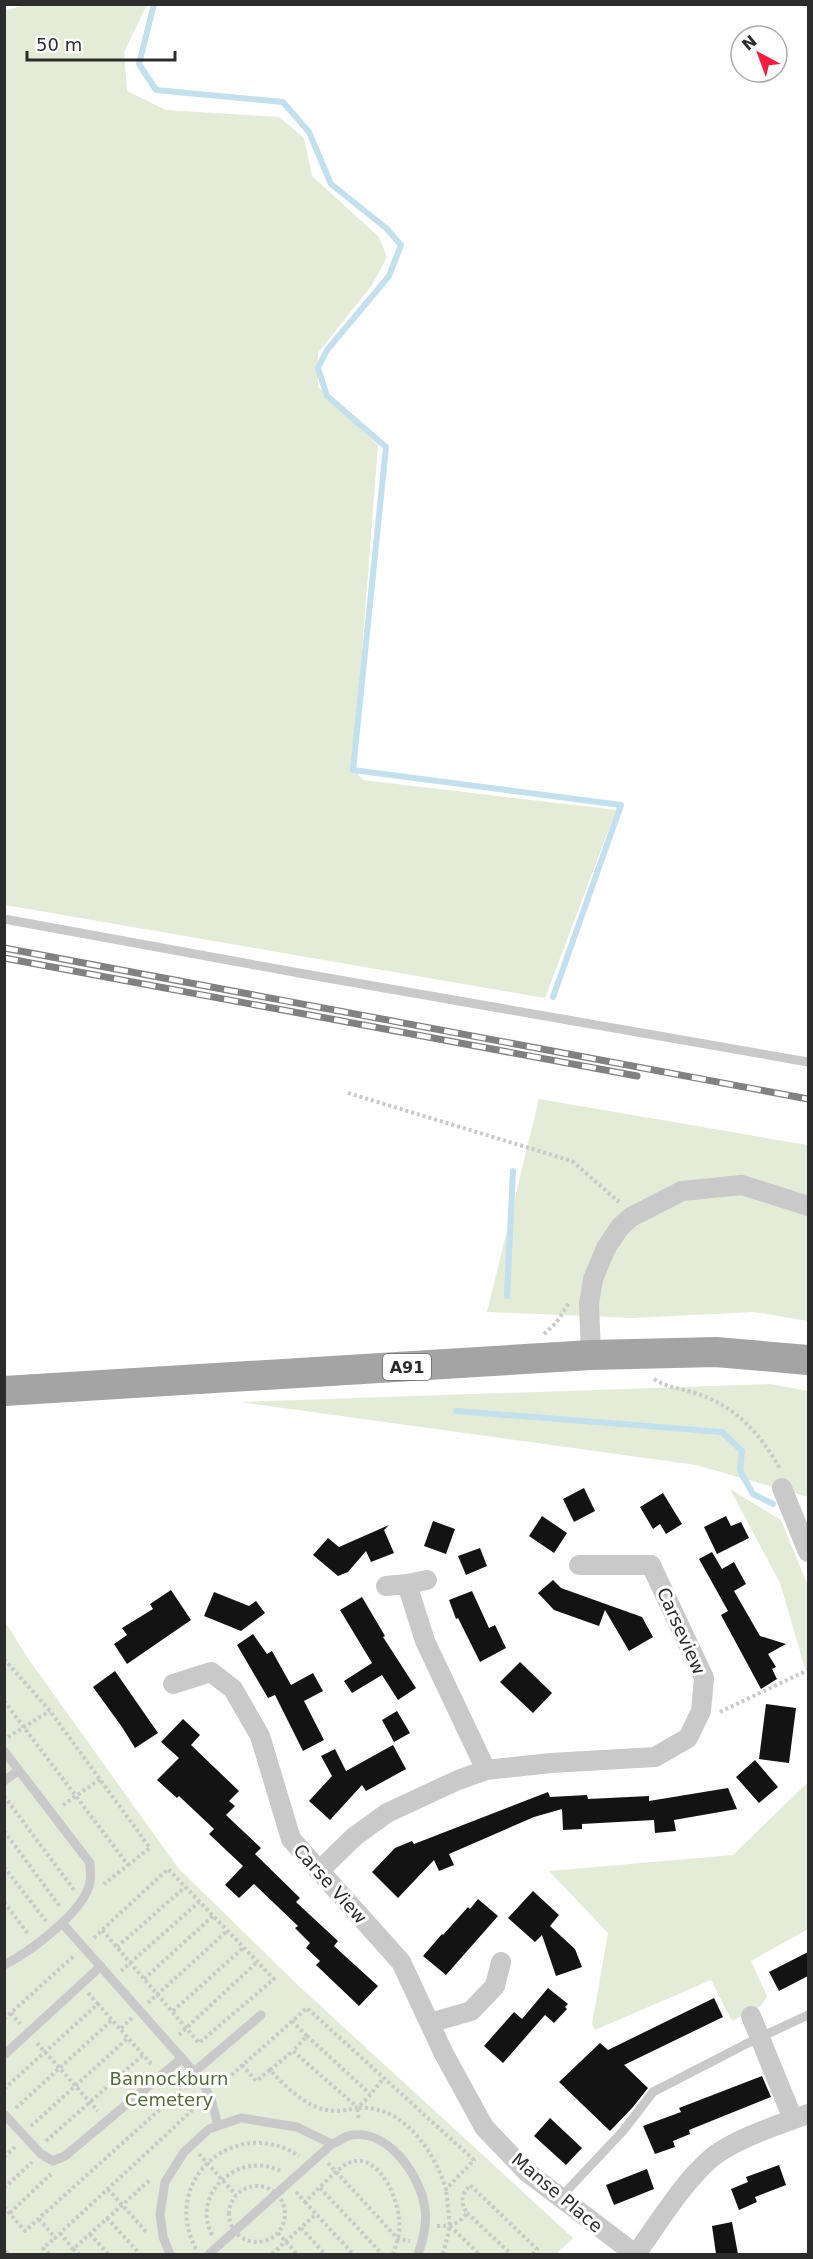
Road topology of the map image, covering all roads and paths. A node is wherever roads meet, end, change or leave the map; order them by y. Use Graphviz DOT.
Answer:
graph roads {
  1 [pos="4,919"];
  2 [pos="808,1062"];
  3 [pos="348,1093"];
  4 [pos="808,1206"];
  5 [pos="631,1216"];
  6 [pos="572,1299"];
  7 [pos="591,1355"];
  8 [pos="543,1359"];
  9 [pos="808,1360"];
  10 [pos="644,1379"];
  11 [pos="4,1391"];
  12 [pos="782,1488"];
  13 [pos="808,1552"];
  14 [pos="579,1565"];
  15 [pos="427,1580"];
  16 [pos="407,1584"];
  17 [pos="386,1586"];
  18 [pos="4,1659"];
  19 [pos="808,1670"];
  20 [pos="173,1684"];
  21 [pos="4,1701"];
  22 [pos="50,1710"];
  23 [pos="695,1724"];
  24 [pos="25,1726"];
  25 [pos="4,1740"];
  26 [pos="4,1751"];
  27 [pos="19,1770"];
  28 [pos="486,1770"];
  29 [pos="100,1779"];
  30 [pos="4,1781"];
  31 [pos="76,1795"];
  32 [pos="4,1796"];
  33 [pos="52,1813"];
  34 [pos="4,1831"];
  35 [pos="128,1865"];
  36 [pos="4,1867"];
  37 [pos="319,1871"];
  38 [pos="185,1887"];
  39 [pos="81,1900"];
  40 [pos="4,1902"];
  41 [pos="199,1902"];
  42 [pos="213,1916"];
  43 [pos="65,1920"];
  44 [pos="102,1930"];
  45 [pos="53,1931"];
  46 [pos="227,1931"];
  47 [pos="36,1944"];
  48 [pos="84,1947"];
  49 [pos="117,1947"];
  50 [pos="243,1948"];
  51 [pos="130,1962"];
  52 [pos="257,1962"];
  53 [pos="501,1962"];
  54 [pos="4,1965"];
  55 [pos="101,1966"];
  56 [pos="144,1979"];
  57 [pos="158,1994"];
  58 [pos="140,2011"];
  59 [pos="172,2011"];
  60 [pos="11,2013"];
  61 [pos="261,2015"];
  62 [pos="808,2015"];
  63 [pos="751,2016"];
  64 [pos="4,2019"];
  65 [pos="112,2019"];
  66 [pos="292,2020"];
  67 [pos="430,2023"];
  68 [pos="187,2028"];
  69 [pos="120,2029"];
  70 [pos="28,2033"];
  71 [pos="307,2036"];
  72 [pos="129,2038"];
  73 [pos="760,2038"];
  74 [pos="169,2044"];
  75 [pos="293,2051"];
  76 [pos="45,2052"];
  77 [pos="4,2055"];
  78 [pos="143,2055"];
  79 [pos="182,2058"];
  80 [pos="242,2065"];
  81 [pos="59,2067"];
  82 [pos="270,2070"];
  83 [pos="196,2074"];
  84 [pos="161,2075"];
  85 [pos="384,2078"];
  86 [pos="75,2086"];
  87 [pos="4,2089"];
  88 [pos="370,2094"];
  89 [pos="89,2102"];
  90 [pos="357,2108"];
  91 [pos="801,2117"];
  92 [pos="6,2118"];
  93 [pos="107,2121"];
  94 [pos="218,2126"];
  95 [pos="484,2127"];
  96 [pos="22,2134"];
  97 [pos="332,2144"];
  98 [pos="188,2148"];
  99 [pos="39,2152"];
  100 [pos="321,2154"];
  101 [pos="58,2159"];
  102 [pos="207,2163"];
  103 [pos="308,2166"];
  104 [pos="337,2173"];
  105 [pos="222,2180"];
  106 [pos="290,2182"];
  107 [pos="4,2188"];
  108 [pos="108,2188"];
  109 [pos="320,2188"];
  110 [pos="446,2189"];
  111 [pos="236,2195"];
  112 [pos="560,2198"];
  113 [pos="305,2202"];
  114 [pos="123,2204"];
  115 [pos="4,2207"];
  116 [pos="10,2213"];
  117 [pos="467,2213"];
  118 [pos="316,2214"];
  119 [pos="107,2218"];
  120 [pos="424,2226"];
  121 [pos="450,2226"];
  122 [pos="301,2228"];
  123 [pos="60,2233"];
  124 [pos="278,2233"];
  125 [pos="90,2234"];
  126 [pos="149,2235"];
  127 [pos="54,2238"];
  128 [pos="398,2239"];
  129 [pos="286,2242"];
  130 [pos="422,2244"];
  131 [pos="218,2246"];
  132 [pos="444,2248"];
  133 [pos="73,2249"];
  134 [pos="49,2254"];
  135 [pos="79,2254"];
  136 [pos="108,2254"];
  137 [pos="140,2254"];
  138 [pos="170,2254"];
  139 [pos="199,2254"];
  140 [pos="209,2254"];
  141 [pos="272,2254"];
  142 [pos="297,2254"];
  143 [pos="325,2254"];
  144 [pos="353,2254"];
  145 [pos="382,2254"];
  146 [pos="393,2254"];
  147 [pos="418,2254"];
  148 [pos="443,2254"];
  149 [pos="451,2254"];
  150 [pos="479,2254"];
  151 [pos="511,2254"];
  152 [pos="532,2254"];
  153 [pos="635,2254"];
  1 -- 2 [label="lane"];
  3 -- 5 [label="path"];
  4 -- 5 [label="street"];
  5 -- 7 [label="street"];
  6 -- 8 [label="path"];
  7 -- 8 [label="main road, A91"];
  7 -- 9 [label="main road, A91"];
  8 -- 11 [label="main road, A91"];
  10 -- 12 [label="path"];
  12 -- 13 [label="street"];
  14 -- 23 [label="street, Carseview"];
  15 -- 16 [label="street"];
  16 -- 17 [label="street"];
  16 -- 28 [label="street"];
  18 -- 22 [label="path"];
  19 -- 23 [label="path"];
  20 -- 37 [label="street, Carse View"];
  21 -- 24 [label="path"];
  22 -- 24 [label="path"];
  22 -- 29 [label="path"];
  23 -- 28 [label="street, Carseview"];
  24 -- 25 [label="path"];
  24 -- 31 [label="path"];
  26 -- 27 [label="lane"];
  27 -- 30 [label="lane"];
  27 -- 33 [label="lane"];
  28 -- 37 [label="street, Carseview"];
  29 -- 31 [label="path"];
  29 -- 35 [label="path"];
  31 -- 33 [label="path"];
  31 -- 35 [label="path"];
  32 -- 39 [label="path"];
  33 -- 39 [label="lane"];
  34 -- 43 [label="path"];
  35 -- 39 [label="path"];
  36 -- 45 [label="path"];
  37 -- 67 [label="street, Carse View"];
  38 -- 41 [label="path"];
  38 -- 44 [label="path"];
  38 -- 49 [label="path"];
  39 -- 43 [label="lane"];
  40 -- 47 [label="path"];
  41 -- 42 [label="path"];
  41 -- 51 [label="path"];
  42 -- 46 [label="path"];
  42 -- 56 [label="path"];
  43 -- 45 [label="lane"];
  43 -- 48 [label="lane"];
  44 -- 48 [label="path"];
  44 -- 49 [label="path"];
  45 -- 47 [label="lane"];
  46 -- 50 [label="path"];
  46 -- 57 [label="path"];
  47 -- 54 [label="lane"];
  48 -- 55 [label="lane"];
  48 -- 60 [label="path"];
  49 -- 51 [label="path"];
  50 -- 52 [label="path"];
  50 -- 59 [label="path"];
  51 -- 56 [label="path"];
  52 -- 68 [label="path"];
  52 -- 68 [label="path"];
  53 -- 67 [label="street"];
  55 -- 58 [label="lane"];
  55 -- 70 [label="lane"];
  56 -- 57 [label="path"];
  57 -- 58 [label="path"];
  57 -- 59 [label="path"];
  58 -- 69 [label="path"];
  58 -- 74 [label="lane"];
  59 -- 68 [label="path"];
  60 -- 64 [label="path"];
  60 -- 70 [label="path"];
  61 -- 83 [label="lane"];
  62 -- 73 [label="lane"];
  63 -- 73 [label="street"];
  65 -- 69 [label="path"];
  65 -- 76 [label="path"];
  65 -- 81 [label="path"];
  66 -- 71 [label="path"];
  67 -- 95 [label="street, Carse View"];
  68 -- 74 [label="path"];
  69 -- 72 [label="path"];
  70 -- 76 [label="path"];
  70 -- 77 [label="lane"];
  71 -- 75 [label="path"];
  71 -- 88 [label="path"];
  72 -- 78 [label="path"];
  72 -- 86 [label="path"];
  73 -- 91 [label="street"];
  73 -- 112 [label="lane"];
  74 -- 79 [label="lane"];
  75 -- 82 [label="path"];
  75 -- 90 [label="path"];
  76 -- 81 [label="path"];
  76 -- 87 [label="path"];
  78 -- 84 [label="path"];
  78 -- 89 [label="path"];
  79 -- 83 [label="lane"];
  79 -- 84 [label="lane"];
  80 -- 82 [label="path"];
  81 -- 86 [label="path"];
  81 -- 92 [label="path"];
  82 -- 90 [label="path"];
  83 -- 94 [label="lane"];
  83 -- 116 [label="path"];
  84 -- 93 [label="lane"];
  85 -- 88 [label="path"];
  86 -- 89 [label="path"];
  86 -- 96 [label="path"];
  88 -- 90 [label="path"];
  89 -- 93 [label="path"];
  89 -- 99 [label="path"];
  91 -- 153 [label="street"];
  92 -- 96 [label="lane"];
  93 -- 101 [label="lane"];
  94 -- 97 [label="lane"];
  94 -- 98 [label="lane"];
  95 -- 112 [label="street, Manse Place"];
  96 -- 99 [label="lane"];
  97 -- 100 [label="lane"];
  97 -- 120 [label="lane"];
  98 -- 102 [label="path"];
  98 -- 114 [label="path"];
  98 -- 138 [label="lane"];
  99 -- 101 [label="lane"];
  99 -- 107 [label="path"];
  100 -- 103 [label="lane"];
  100 -- 104 [label="path"];
  101 -- 116 [label="path"];
  102 -- 103 [label="path"];
  102 -- 105 [label="path"];
  102 -- 139 [label="path"];
  103 -- 106 [label="lane"];
  104 -- 109 [label="path"];
  104 -- 128 [label="path"];
  104 -- 128 [label="path"];
  105 -- 106 [label="path"];
  105 -- 111 [label="path"];
  105 -- 131 [label="path"];
  106 -- 113 [label="path"];
  106 -- 131 [label="lane"];
  108 -- 114 [label="path"];
  109 -- 113 [label="path"];
  109 -- 145 [label="path"];
  110 -- 121 [label="path"];
  112 -- 153 [label="street, Manse Place"];
  113 -- 118 [label="path"];
  114 -- 119 [label="path"];
  114 -- 126 [label="path"];
  115 -- 116 [label="path"];
  117 -- 121 [label="path"];
  117 -- 151 [label="path"];
  117 -- 152 [label="path"];
  118 -- 122 [label="path"];
  118 -- 144 [label="path"];
  119 -- 125 [label="path"];
  119 -- 137 [label="path"];
  120 -- 121 [label="path"];
  120 -- 130 [label="lane"];
  121 -- 132 [label="path"];
  121 -- 150 [label="path"];
  122 -- 129 [label="path"];
  122 -- 143 [label="path"];
  123 -- 133 [label="path"];
  124 -- 129 [label="path"];
  125 -- 133 [label="path"];
  125 -- 136 [label="path"];
  127 -- 134 [label="path"];
  128 -- 130 [label="path"];
  128 -- 146 [label="path"];
  129 -- 141 [label="path"];
  129 -- 142 [label="path"];
  130 -- 147 [label="lane"];
  131 -- 140 [label="lane"];
  132 -- 148 [label="path"];
  132 -- 149 [label="path"];
  133 -- 135 [label="path"];
}
